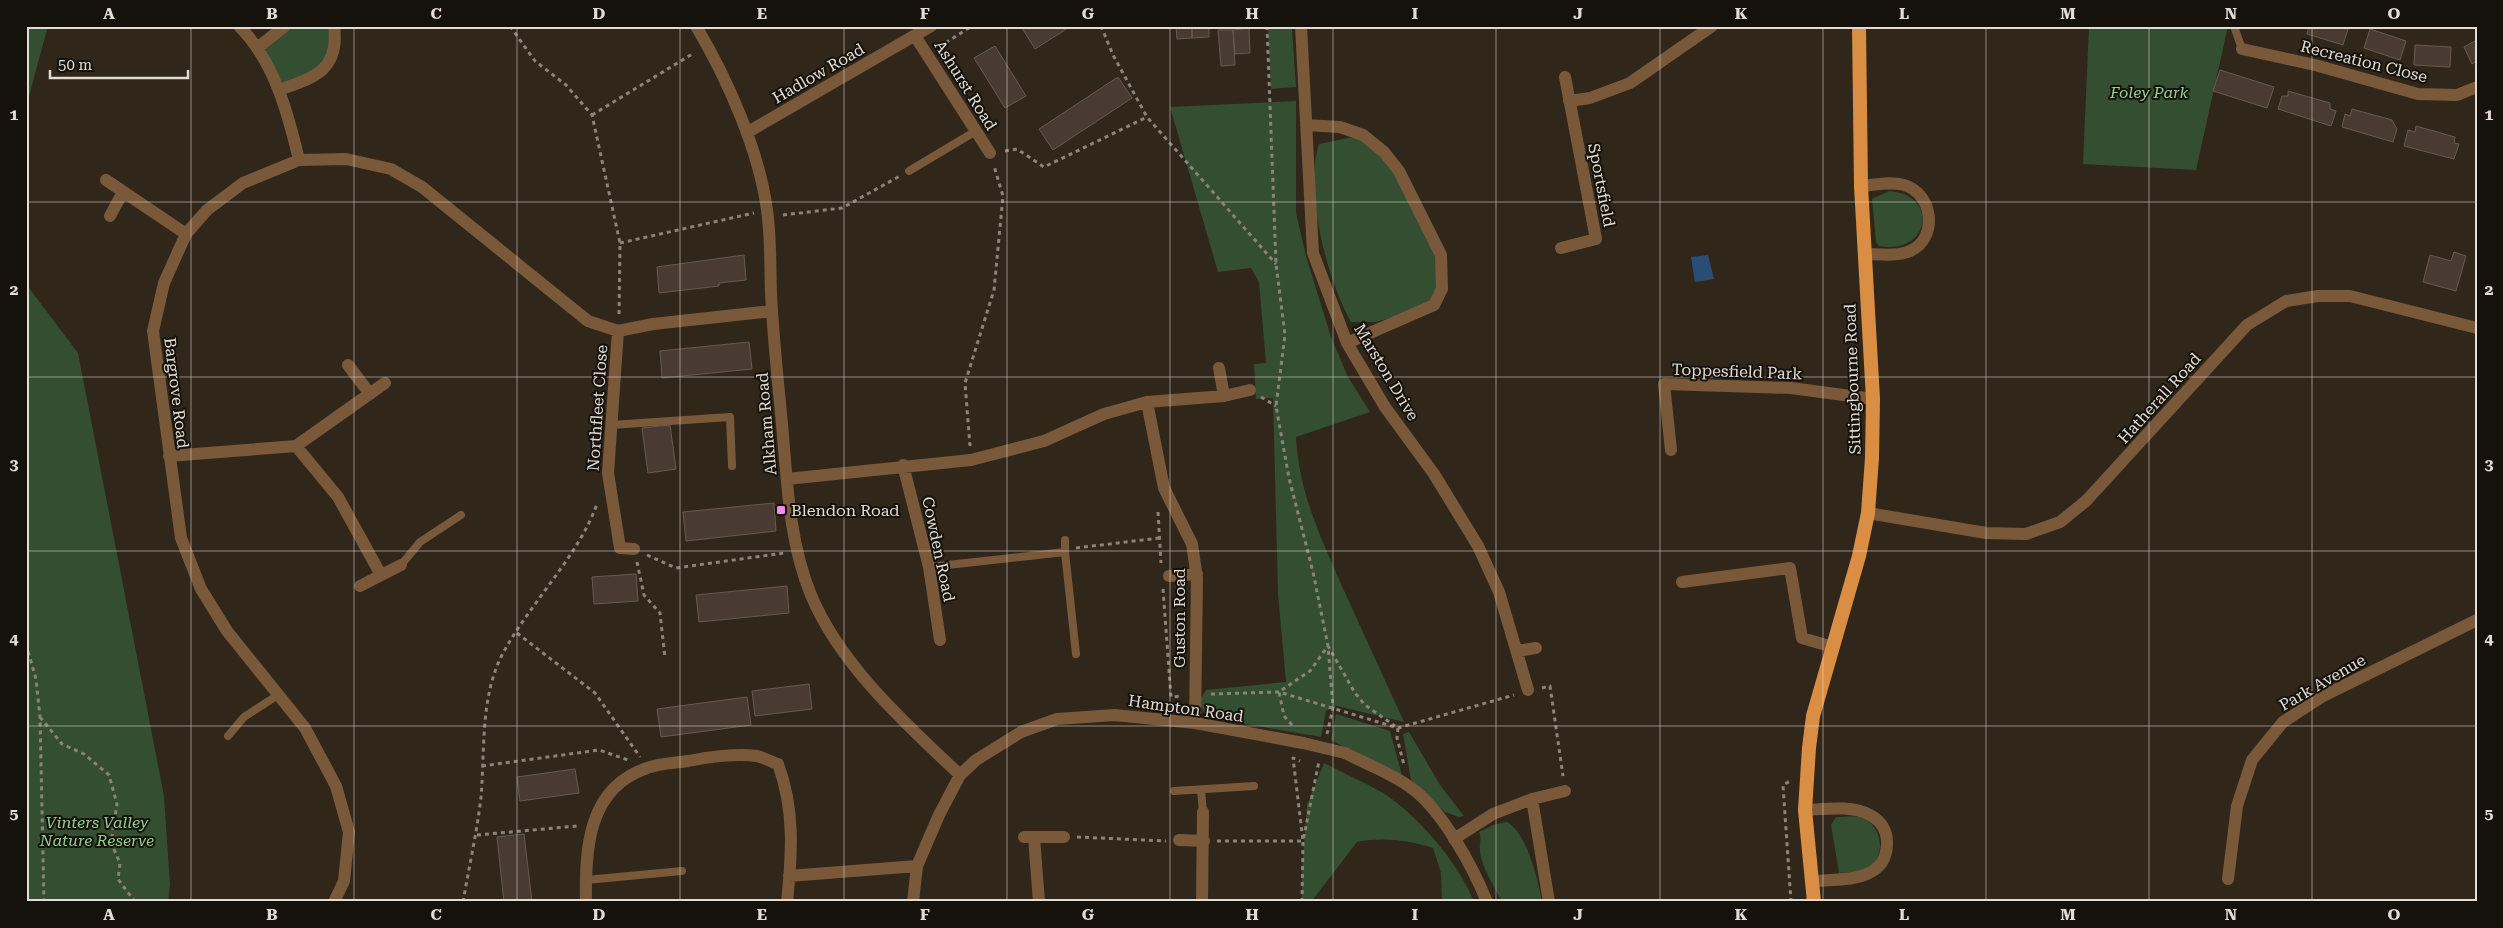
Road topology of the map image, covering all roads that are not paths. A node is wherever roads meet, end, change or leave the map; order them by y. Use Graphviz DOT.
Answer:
graph roads {
  1 [pos="239,26"];
  2 [pos="285,26"];
  3 [pos="334,26"];
  4 [pos="696,26"];
  5 [pos="931,26"];
  6 [pos="1301,26"];
  7 [pos="1712,26"];
  8 [pos="1858,26"];
  9 [pos="2234,26"];
  10 [pos="915,36"];
  11 [pos="257,48"];
  12 [pos="2242,49"];
  13 [pos="1565,77"];
  14 [pos="2477,87"];
  15 [pos="279,90"];
  16 [pos="1569,101"];
  17 [pos="1306,125"];
  18 [pos="976,131"];
  19 [pos="748,132"];
  20 [pos="990,153"];
  21 [pos="299,160"];
  22 [pos="909,171"];
  23 [pos="106,180"];
  24 [pos="1861,186"];
  25 [pos="123,192"];
  26 [pos="110,216"];
  27 [pos="186,234"];
  28 [pos="1561,248"];
  29 [pos="1864,254"];
  30 [pos="772,311"];
  31 [pos="2477,328"];
  32 [pos="618,330"];
  33 [pos="1347,343"];
  34 [pos="348,365"];
  35 [pos="1220,368"];
  36 [pos="385,383"];
  37 [pos="1250,390"];
  38 [pos="370,394"];
  39 [pos="1224,396"];
  40 [pos="1873,399"];
  41 [pos="1147,402"];
  42 [pos="611,425"];
  43 [pos="296,446"];
  44 [pos="1671,450"];
  45 [pos="169,456"];
  46 [pos="732,466"];
  47 [pos="903,466"];
  48 [pos="786,478"];
  49 [pos="1868,513"];
  50 [pos="461,515"];
  51 [pos="1064,540"];
  52 [pos="634,549"];
  53 [pos="1065,551"];
  54 [pos="401,565"];
  55 [pos="929,567"];
  56 [pos="1166,572"];
  57 [pos="1197,574"];
  58 [pos="380,575"];
  59 [pos="1682,582"];
  60 [pos="360,586"];
  61 [pos="2477,620"];
  62 [pos="940,640"];
  63 [pos="1833,647"];
  64 [pos="1536,648"];
  65 [pos="1518,651"];
  66 [pos="1076,654"];
  67 [pos="1528,690"];
  68 [pos="278,695"];
  69 [pos="1195,723"];
  70 [pos="228,736"];
  71 [pos="960,775"];
  72 [pos="1254,786"];
  73 [pos="1201,790"];
  74 [pos="1174,791"];
  75 [pos="1565,791"];
  76 [pos="1532,799"];
  77 [pos="1805,810"];
  78 [pos="1203,812"];
  79 [pos="1064,837"];
  80 [pos="1454,839"];
  81 [pos="1179,840"];
  82 [pos="1204,841"];
  83 [pos="917,866"];
  84 [pos="682,871"];
  85 [pos="790,876"];
  86 [pos="2228,879"];
  87 [pos="586,880"];
  88 [pos="1812,881"];
  89 [pos="334,902"];
  90 [pos="586,902"];
  91 [pos="787,902"];
  92 [pos="913,902"];
  93 [pos="1039,902"];
  94 [pos="1202,902"];
  95 [pos="1487,902"];
  96 [pos="1549,902"];
  97 [pos="1814,902"];
  1 -- 11 [label="street"];
  2 -- 11 [label="street"];
  3 -- 15 [label="street"];
  4 -- 19 [label="street, Alkham Road"];
  5 -- 10 [label="street, Hadlow Road"];
  6 -- 17 [label="street, Marston Drive"];
  7 -- 16 [label="street"];
  8 -- 24 [label="highway, Sittingbourne Road"];
  9 -- 12 [label="lane"];
  10 -- 18 [label="street, Ashurst Road"];
  10 -- 19 [label="street, Hadlow Road"];
  11 -- 15 [label="street"];
  12 -- 14 [label="street, Recreation Close"];
  13 -- 16 [label="street, Sportsfield"];
  15 -- 21 [label="street"];
  16 -- 28 [label="street, Sportsfield"];
  17 -- 33 [label="street, Marston Drive"];
  17 -- 33 [label="street"];
  18 -- 20 [label="street, Ashurst Road"];
  18 -- 22 [label="lane"];
  19 -- 30 [label="street, Alkham Road"];
  21 -- 27 [label="street, Bargrove Road"];
  21 -- 32 [label="street, Bargrove Road"];
  23 -- 25 [label="street"];
  24 -- 29 [label="highway, Sittingbourne Road"];
  24 -- 29 [label="street"];
  25 -- 26 [label="street"];
  25 -- 27 [label="street"];
  27 -- 45 [label="street, Bargrove Road"];
  29 -- 40 [label="highway, Sittingbourne Road"];
  30 -- 32 [label="street, Northfleet Close"];
  30 -- 48 [label="street, Alkham Road"];
  31 -- 49 [label="street, Hatherall Road"];
  32 -- 42 [label="street, Northfleet Close"];
  33 -- 65 [label="street, Marston Drive"];
  34 -- 38 [label="street"];
  35 -- 39 [label="street"];
  36 -- 38 [label="street"];
  37 -- 39 [label="street"];
  38 -- 43 [label="street"];
  39 -- 41 [label="street"];
  40 -- 44 [label="street, Toppesfield Park"];
  40 -- 49 [label="highway, Sittingbourne Road"];
  41 -- 47 [label="street"];
  41 -- 57 [label="street, Guston Road"];
  42 -- 46 [label="lane"];
  42 -- 52 [label="street, Northfleet Close"];
  43 -- 45 [label="street"];
  43 -- 58 [label="street"];
  45 -- 68 [label="street, Bargrove Road"];
  47 -- 48 [label="street"];
  47 -- 55 [label="street, Cowden Road"];
  48 -- 71 [label="street, Alkham Road"];
  49 -- 63 [label="highway, Sittingbourne Road"];
  50 -- 54 [label="lane"];
  51 -- 53 [label="lane"];
  53 -- 55 [label="lane"];
  53 -- 66 [label="lane"];
  54 -- 58 [label="street"];
  55 -- 62 [label="street, Cowden Road"];
  56 -- 57 [label="street"];
  57 -- 69 [label="street, Guston Road"];
  58 -- 60 [label="street"];
  59 -- 63 [label="street"];
  61 -- 86 [label="street, Park Avenue"];
  63 -- 77 [label="highway, Sittingbourne Road"];
  64 -- 65 [label="street"];
  65 -- 67 [label="street, Marston Drive"];
  68 -- 70 [label="lane"];
  68 -- 89 [label="street, Bargrove Road"];
  69 -- 71 [label="street, Hampton Road"];
  69 -- 80 [label="street, Hampton Road, bridge"];
  71 -- 83 [label="street, Hampton Road"];
  72 -- 73 [label="lane"];
  73 -- 74 [label="lane"];
  73 -- 78 [label="lane"];
  75 -- 76 [label="street"];
  76 -- 80 [label="street"];
  76 -- 96 [label="street"];
  77 -- 88 [label="highway, Sittingbourne Road"];
  77 -- 88 [label="street"];
  78 -- 82 [label="street"];
  79 -- 93 [label="street"];
  80 -- 95 [label="street, Hampton Road"];
  81 -- 82 [label="street"];
  82 -- 94 [label="street"];
  83 -- 85 [label="street"];
  83 -- 92 [label="street, Hampton Road"];
  84 -- 87 [label="lane"];
  85 -- 87 [label="street"];
  85 -- 91 [label="street"];
  87 -- 90 [label="street"];
  88 -- 97 [label="highway, Sittingbourne Road"];
}
